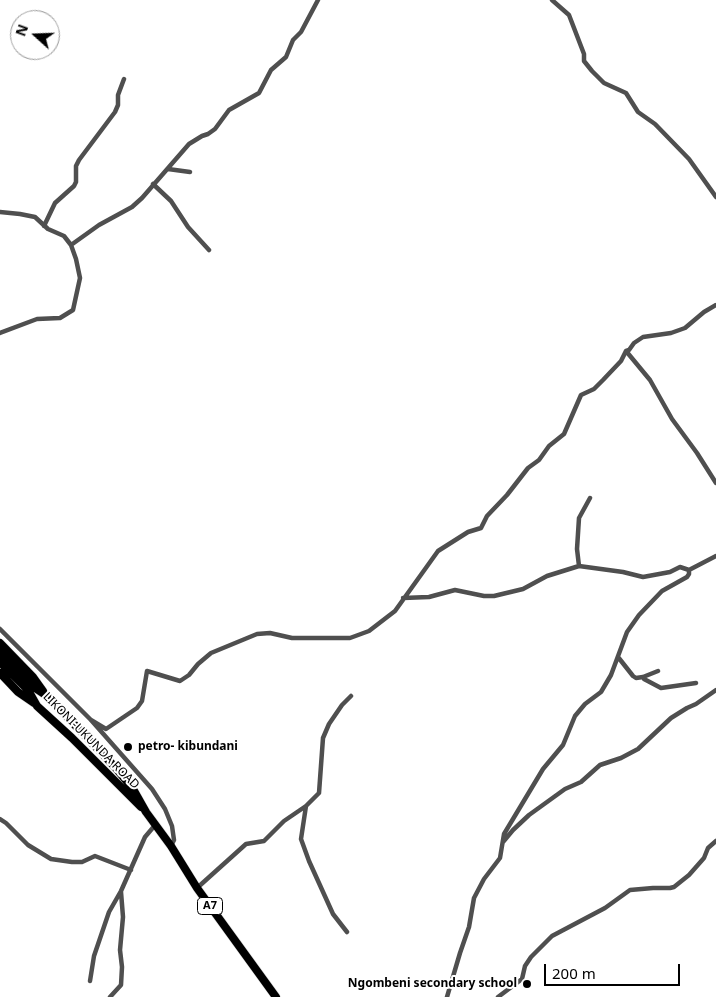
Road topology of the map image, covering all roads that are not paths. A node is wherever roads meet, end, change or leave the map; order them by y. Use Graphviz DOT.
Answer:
graph roads {
  1 [pos="318,0"];
  2 [pos="552,0"];
  3 [pos="124,79"];
  4 [pos="168,169"];
  5 [pos="190,172"];
  6 [pos="153,184"];
  7 [pos="716,197"];
  8 [pos="0,212"];
  9 [pos="44,226"];
  10 [pos="71,246"];
  11 [pos="209,250"];
  12 [pos="716,306"];
  13 [pos="0,333"];
  14 [pos="626,351"];
  15 [pos="716,483"];
  16 [pos="590,498"];
  17 [pos="716,556"];
  18 [pos="579,566"];
  19 [pos="689,570"];
  20 [pos="403,598"];
  21 [pos="0,629"];
  22 [pos="0,643"];
  23 [pos="0,653"];
  24 [pos="618,657"];
  25 [pos="0,662"];
  26 [pos="658,671"];
  27 [pos="0,672"];
  28 [pos="643,677"];
  29 [pos="696,683"];
  30 [pos="30,688"];
  31 [pos="716,690"];
  32 [pos="47,696"];
  33 [pos="351,696"];
  34 [pos="37,706"];
  35 [pos="90,720"];
  36 [pos="306,806"];
  37 [pos="146,812"];
  38 [pos="0,819"];
  39 [pos="156,824"];
  40 [pos="716,841"];
  41 [pos="502,843"];
  42 [pos="171,846"];
  43 [pos="131,870"];
  44 [pos="197,888"];
  45 [pos="121,891"];
  46 [pos="347,932"];
  47 [pos="90,981"];
  48 [pos="110,997"];
  49 [pos="276,997"];
  50 [pos="447,997"];
  51 [pos="498,997"];
  1 -- 4 [label="street"];
  2 -- 7 [label="street"];
  3 -- 9 [label="street"];
  4 -- 5 [label="street"];
  4 -- 6 [label="street"];
  6 -- 10 [label="street"];
  6 -- 11 [label="street"];
  8 -- 9 [label="street"];
  9 -- 10 [label="street"];
  10 -- 13 [label="street"];
  12 -- 14 [label="street"];
  14 -- 15 [label="street"];
  14 -- 20 [label="street"];
  16 -- 18 [label="street"];
  17 -- 19 [label="street"];
  18 -- 19 [label="street"];
  18 -- 20 [label="street"];
  19 -- 24 [label="street"];
  20 -- 35 [label="street"];
  21 -- 35 [label="street"];
  22 -- 32 [label="highway"];
  23 -- 30 [label="highway, LIKONI-UKUNDA ROAD / A7"];
  24 -- 28 [label="street"];
  24 -- 41 [label="street"];
  25 -- 30 [label="highway, LIKONI-UKUNDA ROAD / A7"];
  26 -- 28 [label="street"];
  27 -- 34 [label="highway"];
  28 -- 29 [label="street"];
  30 -- 32 [label="highway, LIKONI-UKUNDA ROAD / A7"];
  30 -- 34 [label="highway, LIKONI-UKUNDA ROAD / A7"];
  31 -- 41 [label="street"];
  32 -- 37 [label="highway, LIKONI-UKUNDA ROAD / A7"];
  33 -- 36 [label="street"];
  34 -- 37 [label="highway, LIKONI-UKUNDA ROAD / A7"];
  35 -- 42 [label="street"];
  36 -- 44 [label="street"];
  36 -- 46 [label="street"];
  37 -- 39 [label="highway, LIKONI-UKUNDA ROAD / A7"];
  38 -- 43 [label="street"];
  39 -- 42 [label="highway, LIKONI-UKUNDA ROAD / A7"];
  39 -- 43 [label="street"];
  40 -- 51 [label="street"];
  41 -- 50 [label="street"];
  42 -- 44 [label="highway, LIKONI-UKUNDA ROAD / A7"];
  43 -- 45 [label="street"];
  44 -- 49 [label="highway, LIKONI-UKUNDA ROAD / A7"];
  45 -- 47 [label="street"];
  45 -- 48 [label="street"];
}
